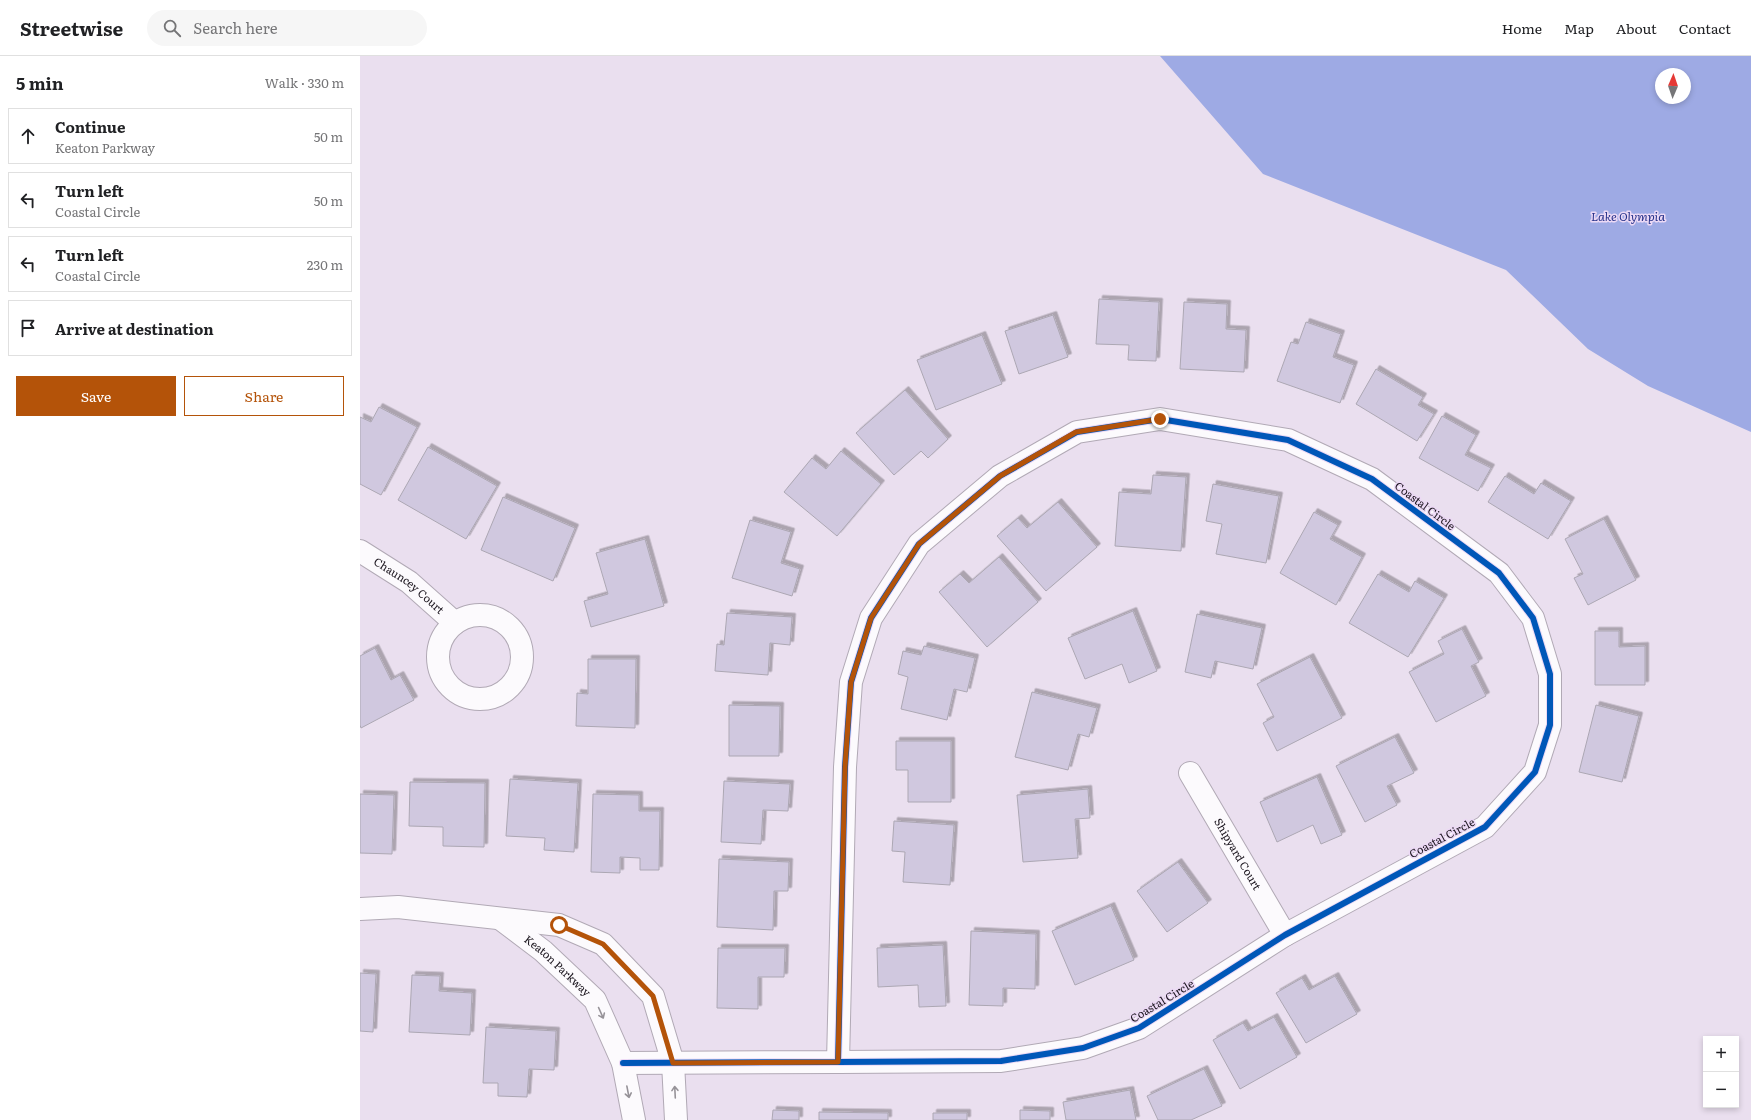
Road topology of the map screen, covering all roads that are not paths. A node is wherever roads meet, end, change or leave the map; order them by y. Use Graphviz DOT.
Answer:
graph roads {
  1 [pos="360,551"];
  2 [pos="455,623"];
  3 [pos="1190,774"];
  4 [pos="360,909"];
  5 [pos="502,920"];
  6 [pos="1285,935"];
  7 [pos="838,1062"];
  8 [pos="623,1063"];
  9 [pos="673,1063"];
  10 [pos="634,1120"];
  11 [pos="676,1120"];
  1 -- 2 [label="street, Chauncey Court"];
  3 -- 6 [label="street, Shipyard Court"];
  4 -- 5 [label="street, Keaton Parkway"];
  5 -- 8 [label="street, Keaton Parkway, one-way"];
  5 -- 9 [label="street, Keaton Parkway"];
  6 -- 7 [label="street, Coastal Circle"];
  6 -- 7 [label="street, Coastal Circle"];
  7 -- 9 [label="street, Coastal Circle"];
  8 -- 9 [label="street, Coastal Circle"];
  8 -- 10 [label="street, Keaton Parkway, one-way"];
  11 -- 9 [label="street, Keaton Parkway, one-way"];
}
